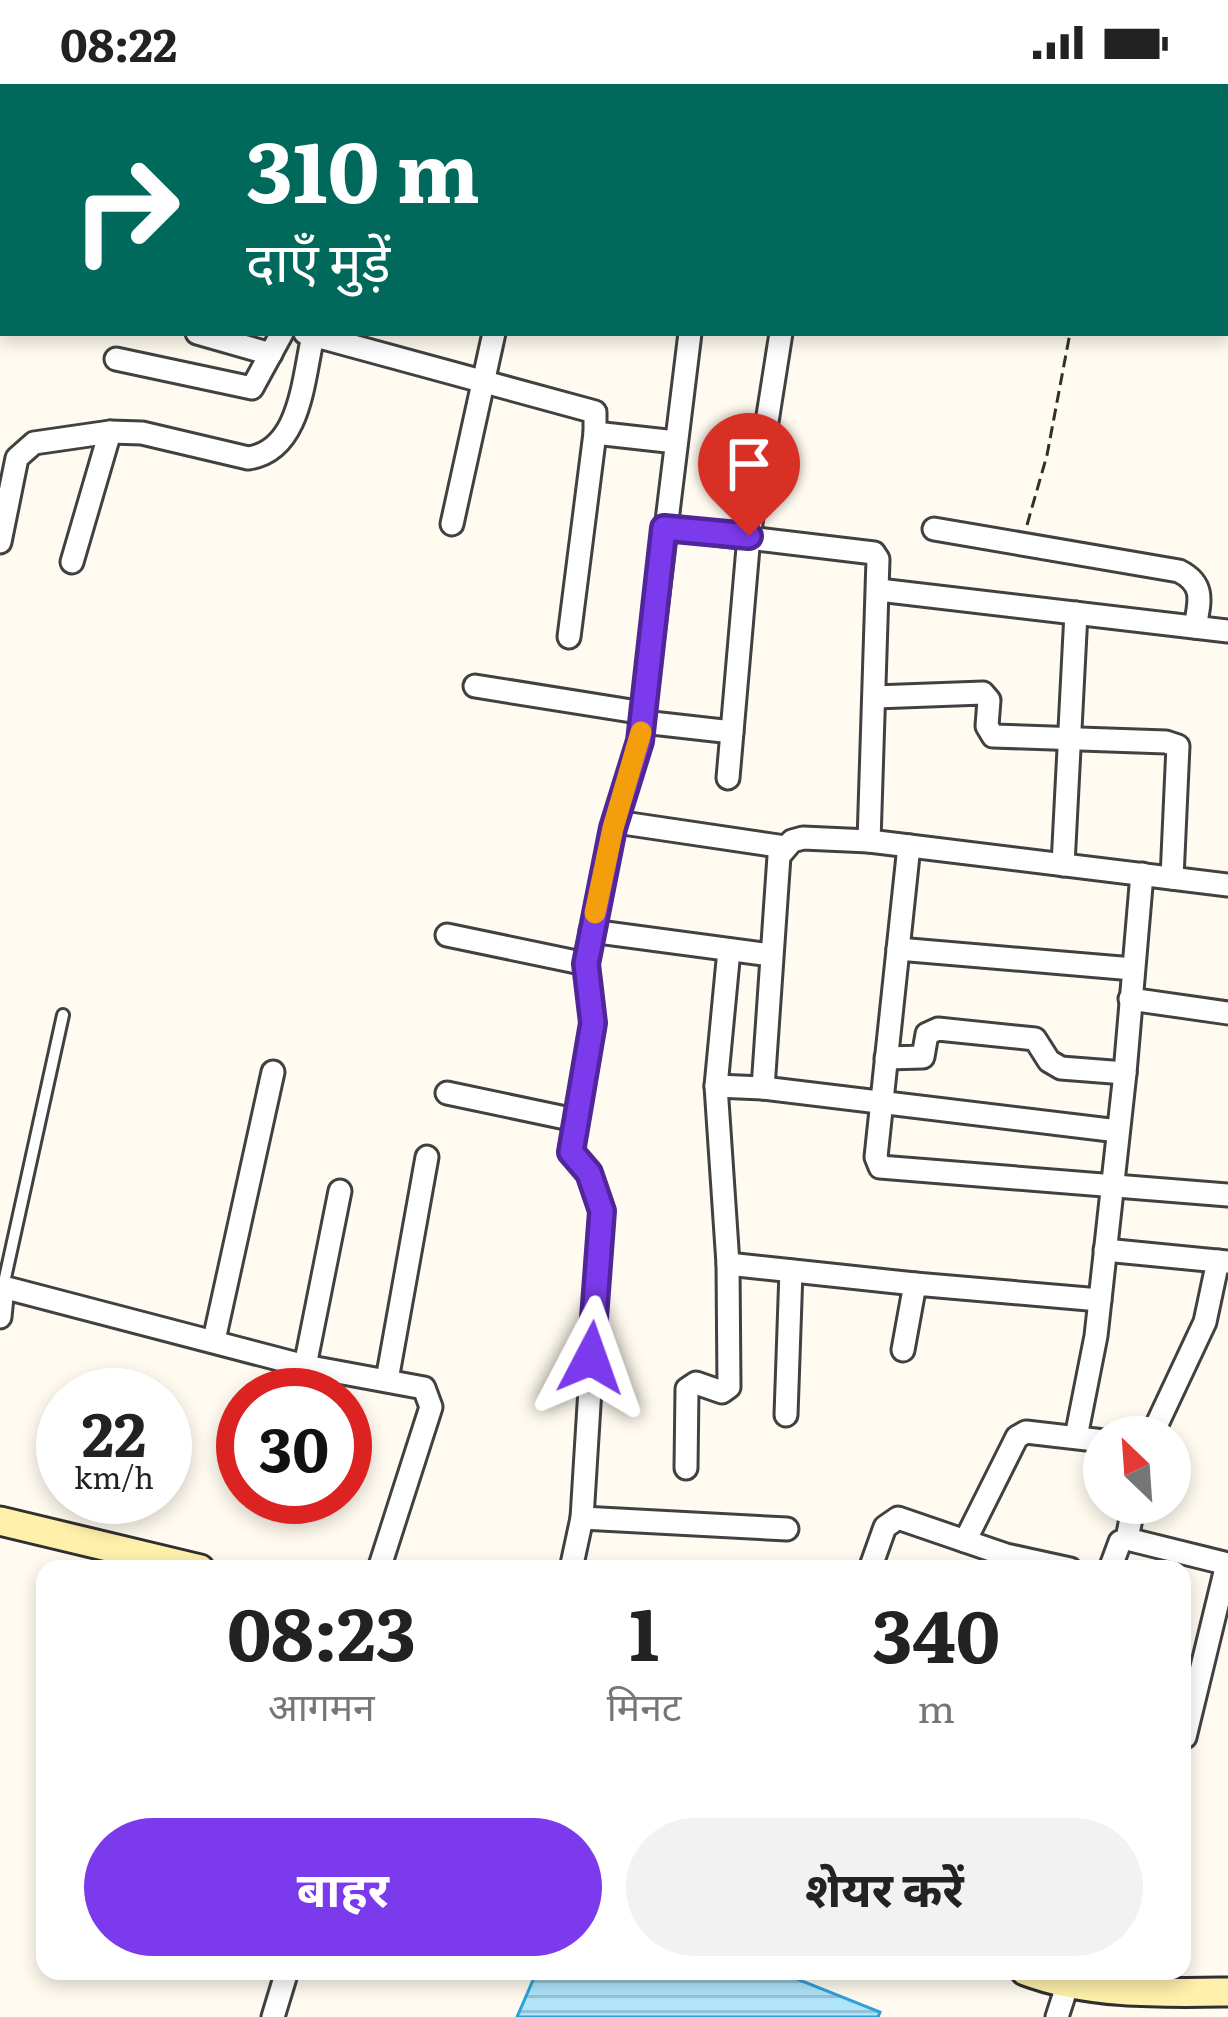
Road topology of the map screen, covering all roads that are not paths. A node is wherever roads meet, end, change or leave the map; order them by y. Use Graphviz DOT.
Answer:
graph roads {
  1 [pos="207,336"];
  2 [pos="280,336"];
  3 [pos="309,336"];
  4 [pos="316,336"];
  5 [pos="492,336"];
  6 [pos="690,336"];
  7 [pos="781,336"];
  8 [pos="271,354"];
  9 [pos="116,359"];
  10 [pos="484,385"];
  11 [pos="110,432"];
  12 [pos="595,433"];
  13 [pos="676,442"];
  14 [pos="452,524"];
  15 [pos="664,528"];
  16 [pos="934,530"];
  17 [pos="749,536"];
  18 [pos="0,542"];
  19 [pos="72,562"];
  20 [pos="879,590"];
  21 [pos="1076,613"];
  22 [pos="1195,627"];
  23 [pos="1228,631"];
  24 [pos="568,637"];
  25 [pos="476,686"];
  26 [pos="875,697"];
  27 [pos="643,717"];
  28 [pos="732,732"];
  29 [pos="1070,740"];
  30 [pos="728,778"];
  31 [pos="613,828"];
  32 [pos="869,842"];
  33 [pos="909,846"];
  34 [pos="785,847"];
  35 [pos="1063,865"];
  36 [pos="1142,874"];
  37 [pos="1172,878"];
  38 [pos="1228,885"];
  39 [pos="591,932"];
  40 [pos="447,935"];
  41 [pos="898,949"];
  42 [pos="730,950"];
  43 [pos="771,955"];
  44 [pos="586,964"];
  45 [pos="1133,969"];
  46 [pos="1130,999"];
  47 [pos="1228,1013"];
  48 [pos="63,1015"];
  49 [pos="886,1058"];
  50 [pos="273,1072"];
  51 [pos="1125,1072"];
  52 [pos="716,1086"];
  53 [pos="763,1088"];
  54 [pos="447,1093"];
  55 [pos="882,1103"];
  56 [pos="575,1120"];
  57 [pos="1118,1131"];
  58 [pos="427,1156"];
  59 [pos="1111,1185"];
  60 [pos="340,1191"];
  61 [pos="1228,1195"];
  62 [pos="1105,1250"];
  63 [pos="1223,1262"];
  64 [pos="728,1264"];
  65 [pos="791,1271"];
  66 [pos="915,1284"];
  67 [pos="3,1287"];
  68 [pos="1100,1300"];
  69 [pos="0,1317"];
  70 [pos="214,1340"];
  71 [pos="903,1350"];
  72 [pos="305,1366"];
  73 [pos="387,1380"];
  74 [pos="786,1415"];
  75 [pos="1161,1416"];
  76 [pos="1076,1438"];
  77 [pos="1083,1439"];
  78 [pos="686,1468"];
  79 [pos="582,1518"];
  80 [pos="0,1521"];
  81 [pos="1130,1524"];
  82 [pos="787,1529"];
  83 [pos="1127,1539"];
  84 [pos="965,1541"];
  85 [pos="162,1560"];
  86 [pos="383,1560"];
  87 [pos="573,1560"];
  88 [pos="872,1560"];
  89 [pos="1036,1560"];
  90 [pos="1113,1560"];
  91 [pos="1227,1564"];
  92 [pos="1191,1712"];
  93 [pos="284,1980"];
  94 [pos="1057,1980"];
  95 [pos="1071,1980"];
  96 [pos="1227,1989"];
  97 [pos="274,2017"];
  98 [pos="1058,2017"];
  1 -- 8 [label="street"];
  2 -- 8 [label="street"];
  3 -- 11 [label="street"];
  4 -- 10 [label="street"];
  5 -- 10 [label="street"];
  6 -- 13 [label="street"];
  7 -- 17 [label="street"];
  8 -- 9 [label="street"];
  10 -- 12 [label="street"];
  10 -- 14 [label="street"];
  11 -- 18 [label="street"];
  11 -- 19 [label="street"];
  12 -- 13 [label="street"];
  12 -- 24 [label="street"];
  13 -- 15 [label="street"];
  15 -- 17 [label="street"];
  15 -- 27 [label="street"];
  16 -- 22 [label="street"];
  17 -- 20 [label="street"];
  17 -- 28 [label="street"];
  20 -- 21 [label="street"];
  20 -- 26 [label="street"];
  21 -- 22 [label="street"];
  21 -- 29 [label="street"];
  22 -- 23 [label="street"];
  25 -- 27 [label="street"];
  26 -- 29 [label="street"];
  26 -- 32 [label="street"];
  27 -- 28 [label="street"];
  27 -- 31 [label="street"];
  28 -- 30 [label="street"];
  29 -- 35 [label="street"];
  29 -- 37 [label="street"];
  31 -- 34 [label="street"];
  31 -- 39 [label="street"];
  32 -- 33 [label="street"];
  32 -- 34 [label="street"];
  33 -- 35 [label="street"];
  33 -- 41 [label="street"];
  34 -- 43 [label="street"];
  35 -- 36 [label="street"];
  36 -- 37 [label="street"];
  36 -- 45 [label="street"];
  37 -- 38 [label="street"];
  39 -- 42 [label="street"];
  39 -- 44 [label="street"];
  40 -- 44 [label="street"];
  41 -- 45 [label="street"];
  41 -- 49 [label="street"];
  42 -- 43 [label="street"];
  42 -- 52 [label="street"];
  43 -- 53 [label="street"];
  44 -- 56 [label="street"];
  45 -- 46 [label="street"];
  46 -- 47 [label="street"];
  46 -- 51 [label="street"];
  48 -- 67 [label="lane"];
  49 -- 51 [label="street"];
  49 -- 55 [label="street"];
  50 -- 70 [label="street"];
  51 -- 57 [label="street"];
  52 -- 53 [label="street"];
  52 -- 64 [label="street"];
  53 -- 55 [label="street"];
  54 -- 56 [label="street"];
  55 -- 57 [label="street"];
  55 -- 59 [label="street"];
  56 -- 79 [label="street"];
  57 -- 59 [label="street"];
  58 -- 73 [label="street"];
  59 -- 61 [label="street"];
  59 -- 62 [label="street"];
  60 -- 72 [label="street"];
  62 -- 63 [label="street"];
  62 -- 68 [label="street"];
  63 -- 75 [label="street"];
  64 -- 65 [label="street"];
  64 -- 78 [label="street"];
  65 -- 66 [label="street"];
  65 -- 74 [label="street"];
  66 -- 68 [label="street"];
  66 -- 71 [label="street"];
  67 -- 69 [label="street"];
  67 -- 70 [label="street"];
  68 -- 76 [label="street"];
  70 -- 72 [label="street"];
  72 -- 73 [label="street"];
  73 -- 86 [label="street"];
  76 -- 77 [label="street"];
  76 -- 84 [label="street"];
  79 -- 82 [label="street"];
  79 -- 87 [label="street"];
  80 -- 85 [label="main road"];
  81 -- 83 [label="street"];
  83 -- 90 [label="street"];
  83 -- 91 [label="street"];
  84 -- 88 [label="street"];
  84 -- 89 [label="street"];
  91 -- 92 [label="street"];
  93 -- 97 [label="street"];
  94 -- 98 [label="street"];
  95 -- 96 [label="main road"];
}
